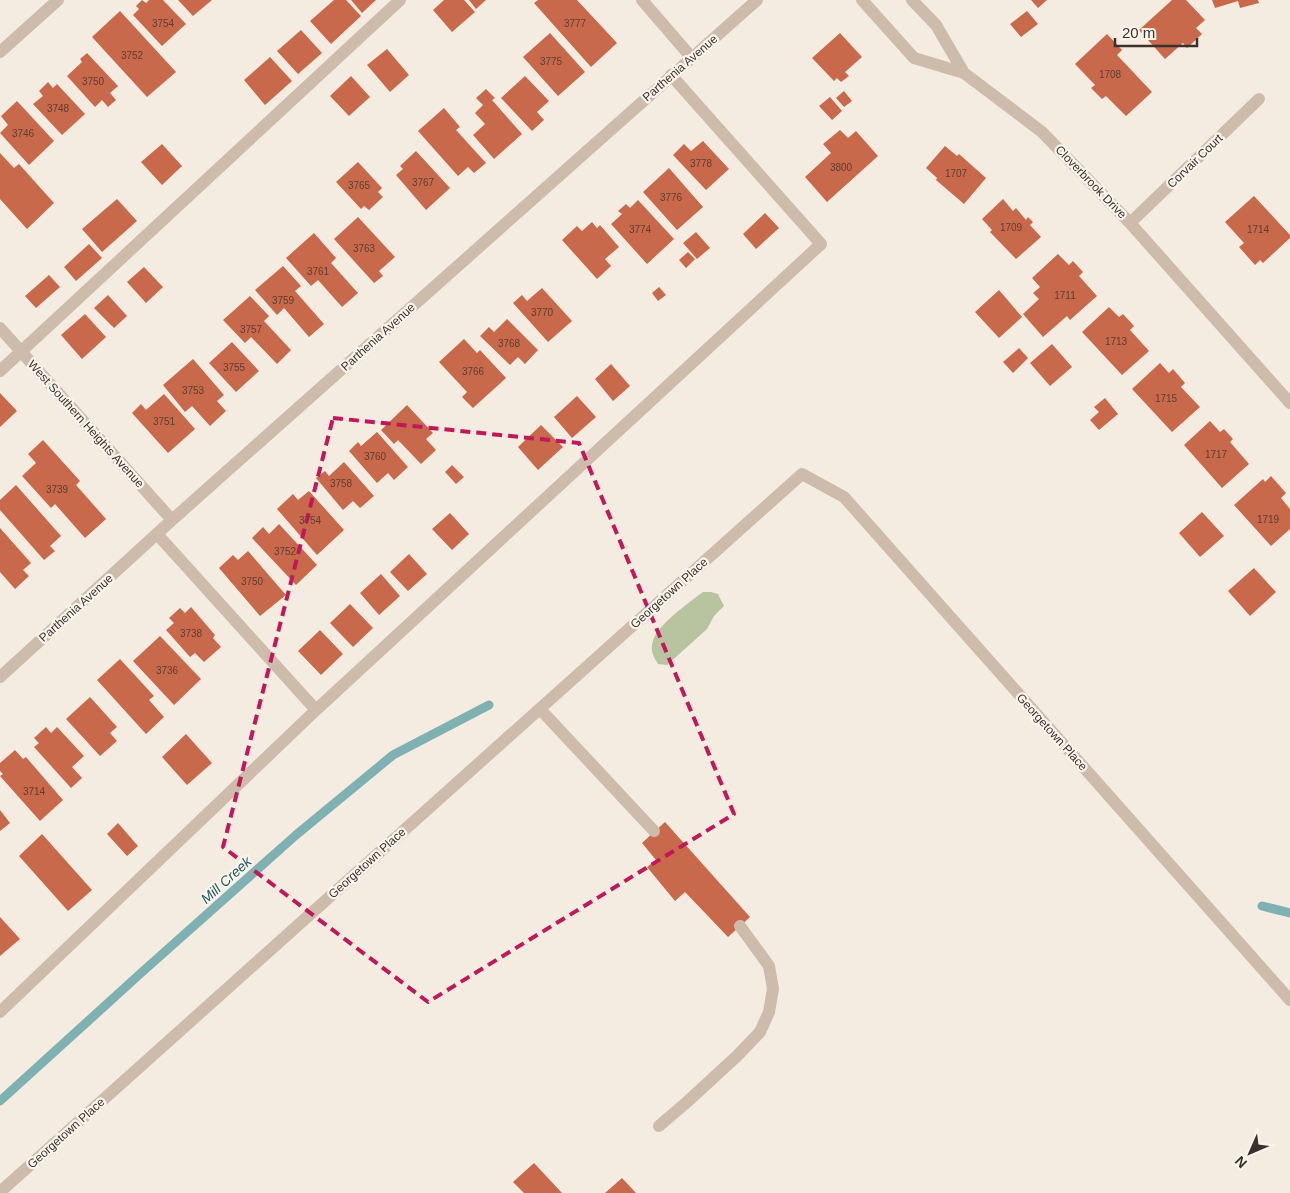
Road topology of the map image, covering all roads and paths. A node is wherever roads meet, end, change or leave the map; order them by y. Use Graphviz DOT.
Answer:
graph roads {
  1 [pos="58,0"];
  2 [pos="400,0"];
  3 [pos="642,0"];
  4 [pos="757,0"];
  5 [pos="862,0"];
  6 [pos="912,0"];
  7 [pos="0,52"];
  8 [pos="692,58"];
  9 [pos="964,73"];
  10 [pos="672,75"];
  11 [pos="1259,99"];
  12 [pos="1130,223"];
  13 [pos="0,328"];
  14 [pos="22,352"];
  15 [pos="0,371"];
  16 [pos="1290,403"];
  17 [pos="172,520"];
  18 [pos="157,534"];
  19 [pos="0,677"];
  20 [pos="540,708"];
  21 [pos="316,710"];
  22 [pos="654,832"];
  23 [pos="740,926"];
  24 [pos="1290,1000"];
  25 [pos="0,1012"];
  26 [pos="659,1126"];
  27 [pos="0,1192"];
  1 -- 7 [label="street"];
  2 -- 14 [label="street"];
  3 -- 8 [label="street"];
  4 -- 8 [label="street, Parthenia Avenue"];
  5 -- 9 [label="street, Cloverbrook Drive"];
  6 -- 9 [label="street"];
  8 -- 10 [label="street, Parthenia Avenue"];
  9 -- 12 [label="street, Cloverbrook Drive"];
  10 -- 17 [label="street, Parthenia Avenue"];
  10 -- 21 [label="street"];
  11 -- 12 [label="street, Corvair Court"];
  12 -- 16 [label="street, Cloverbrook Drive"];
  13 -- 14 [label="street, West Southern Heights Avenue"];
  14 -- 15 [label="street"];
  14 -- 17 [label="street, West Southern Heights Avenue"];
  17 -- 18 [label="street, Parthenia Avenue"];
  18 -- 19 [label="street, Parthenia Avenue"];
  18 -- 21 [label="street"];
  20 -- 22 [label="street"];
  20 -- 24 [label="street, Georgetown Place"];
  20 -- 27 [label="street, Georgetown Place"];
  21 -- 25 [label="street"];
  23 -- 26 [label="street"];
}
